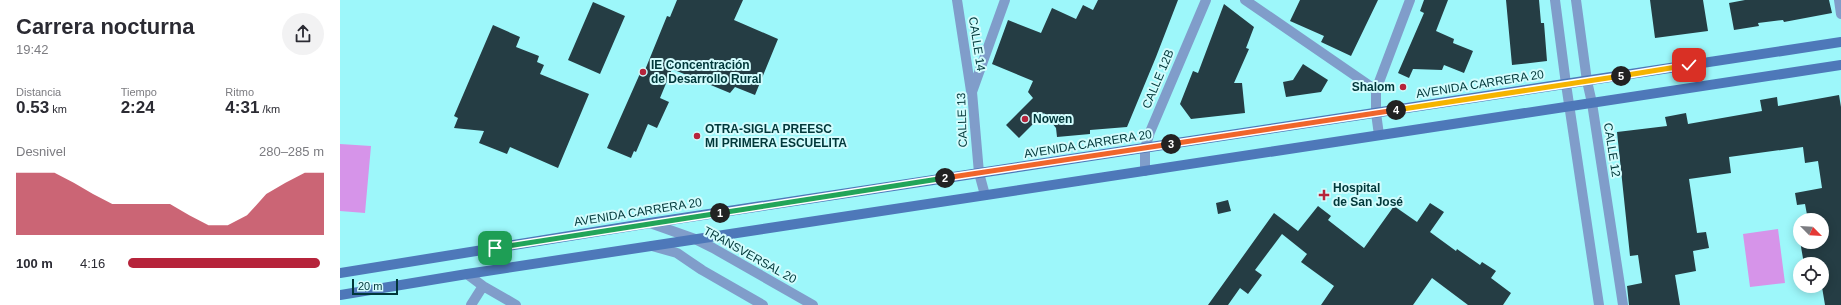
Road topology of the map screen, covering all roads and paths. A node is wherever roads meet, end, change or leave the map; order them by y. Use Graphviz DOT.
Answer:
graph roads {
  1 [pos="957,0"];
  2 [pos="1005,0"];
  3 [pos="1206,0"];
  4 [pos="1245,0"];
  5 [pos="1410,0"];
  6 [pos="1554,0"];
  7 [pos="1576,0"];
  8 [pos="1839,0"];
  9 [pos="1841,14"];
  10 [pos="1841,42"];
  11 [pos="1841,65"];
  12 [pos="1587,81"];
  13 [pos="1566,84"];
  14 [pos="1376,90"];
  15 [pos="972,92"];
  16 [pos="1592,103"];
  17 [pos="1570,106"];
  18 [pos="1376,113"];
  19 [pos="1379,135"];
  20 [pos="1145,148"];
  21 [pos="1145,171"];
  22 [pos="979,173"];
  23 [pos="985,195"];
  24 [pos="650,223"];
  25 [pos="695,239"];
  26 [pos="652,246"];
  27 [pos="340,273"];
  28 [pos="467,274"];
  29 [pos="483,286"];
  30 [pos="340,295"];
  31 [pos="471,305"];
  32 [pos="516,305"];
  33 [pos="763,305"];
  34 [pos="813,305"];
  35 [pos="1599,305"];
  36 [pos="1623,305"];
  1 -- 15 [label="street, CALLE 14"];
  2 -- 15 [label="street, CALLE 13"];
  3 -- 20 [label="street, CALLE 12B"];
  4 -- 14 [label="street"];
  5 -- 14 [label="street"];
  6 -- 13 [label="street"];
  7 -- 12 [label="street, CALLE 12"];
  8 -- 9 [label="street"];
  10 -- 12 [label="main road, AVENIDA CARRERA 20"];
  11 -- 16 [label="main road"];
  12 -- 13 [label="main road, AVENIDA CARRERA 20"];
  12 -- 16 [label="street, CALLE 12"];
  13 -- 17 [label="street"];
  13 -- 18 [label="main road, AVENIDA CARRERA 20"];
  14 -- 18 [label="street"];
  15 -- 22 [label="street, CALLE 13"];
  16 -- 17 [label="main road"];
  16 -- 36 [label="street, CALLE 12"];
  17 -- 19 [label="main road"];
  17 -- 35 [label="street"];
  18 -- 19 [label="street"];
  18 -- 20 [label="main road, AVENIDA CARRERA 20"];
  19 -- 21 [label="main road"];
  20 -- 21 [label="street, CALLE 12B"];
  20 -- 22 [label="main road, AVENIDA CARRERA 20"];
  21 -- 23 [label="main road"];
  22 -- 23 [label="street, CALLE 13"];
  22 -- 24 [label="main road, AVENIDA CARRERA 20"];
  23 -- 25 [label="main road"];
  24 -- 25 [label="street, TRANSVERSAL 20"];
  24 -- 27 [label="main road, AVENIDA CARRERA 20"];
  25 -- 26 [label="main road"];
  25 -- 34 [label="street, TRANSVERSAL 20"];
  26 -- 28 [label="main road"];
  26 -- 33 [label="street"];
  28 -- 29 [label="street"];
  28 -- 30 [label="main road"];
  29 -- 31 [label="street"];
  29 -- 32 [label="street"];
}
